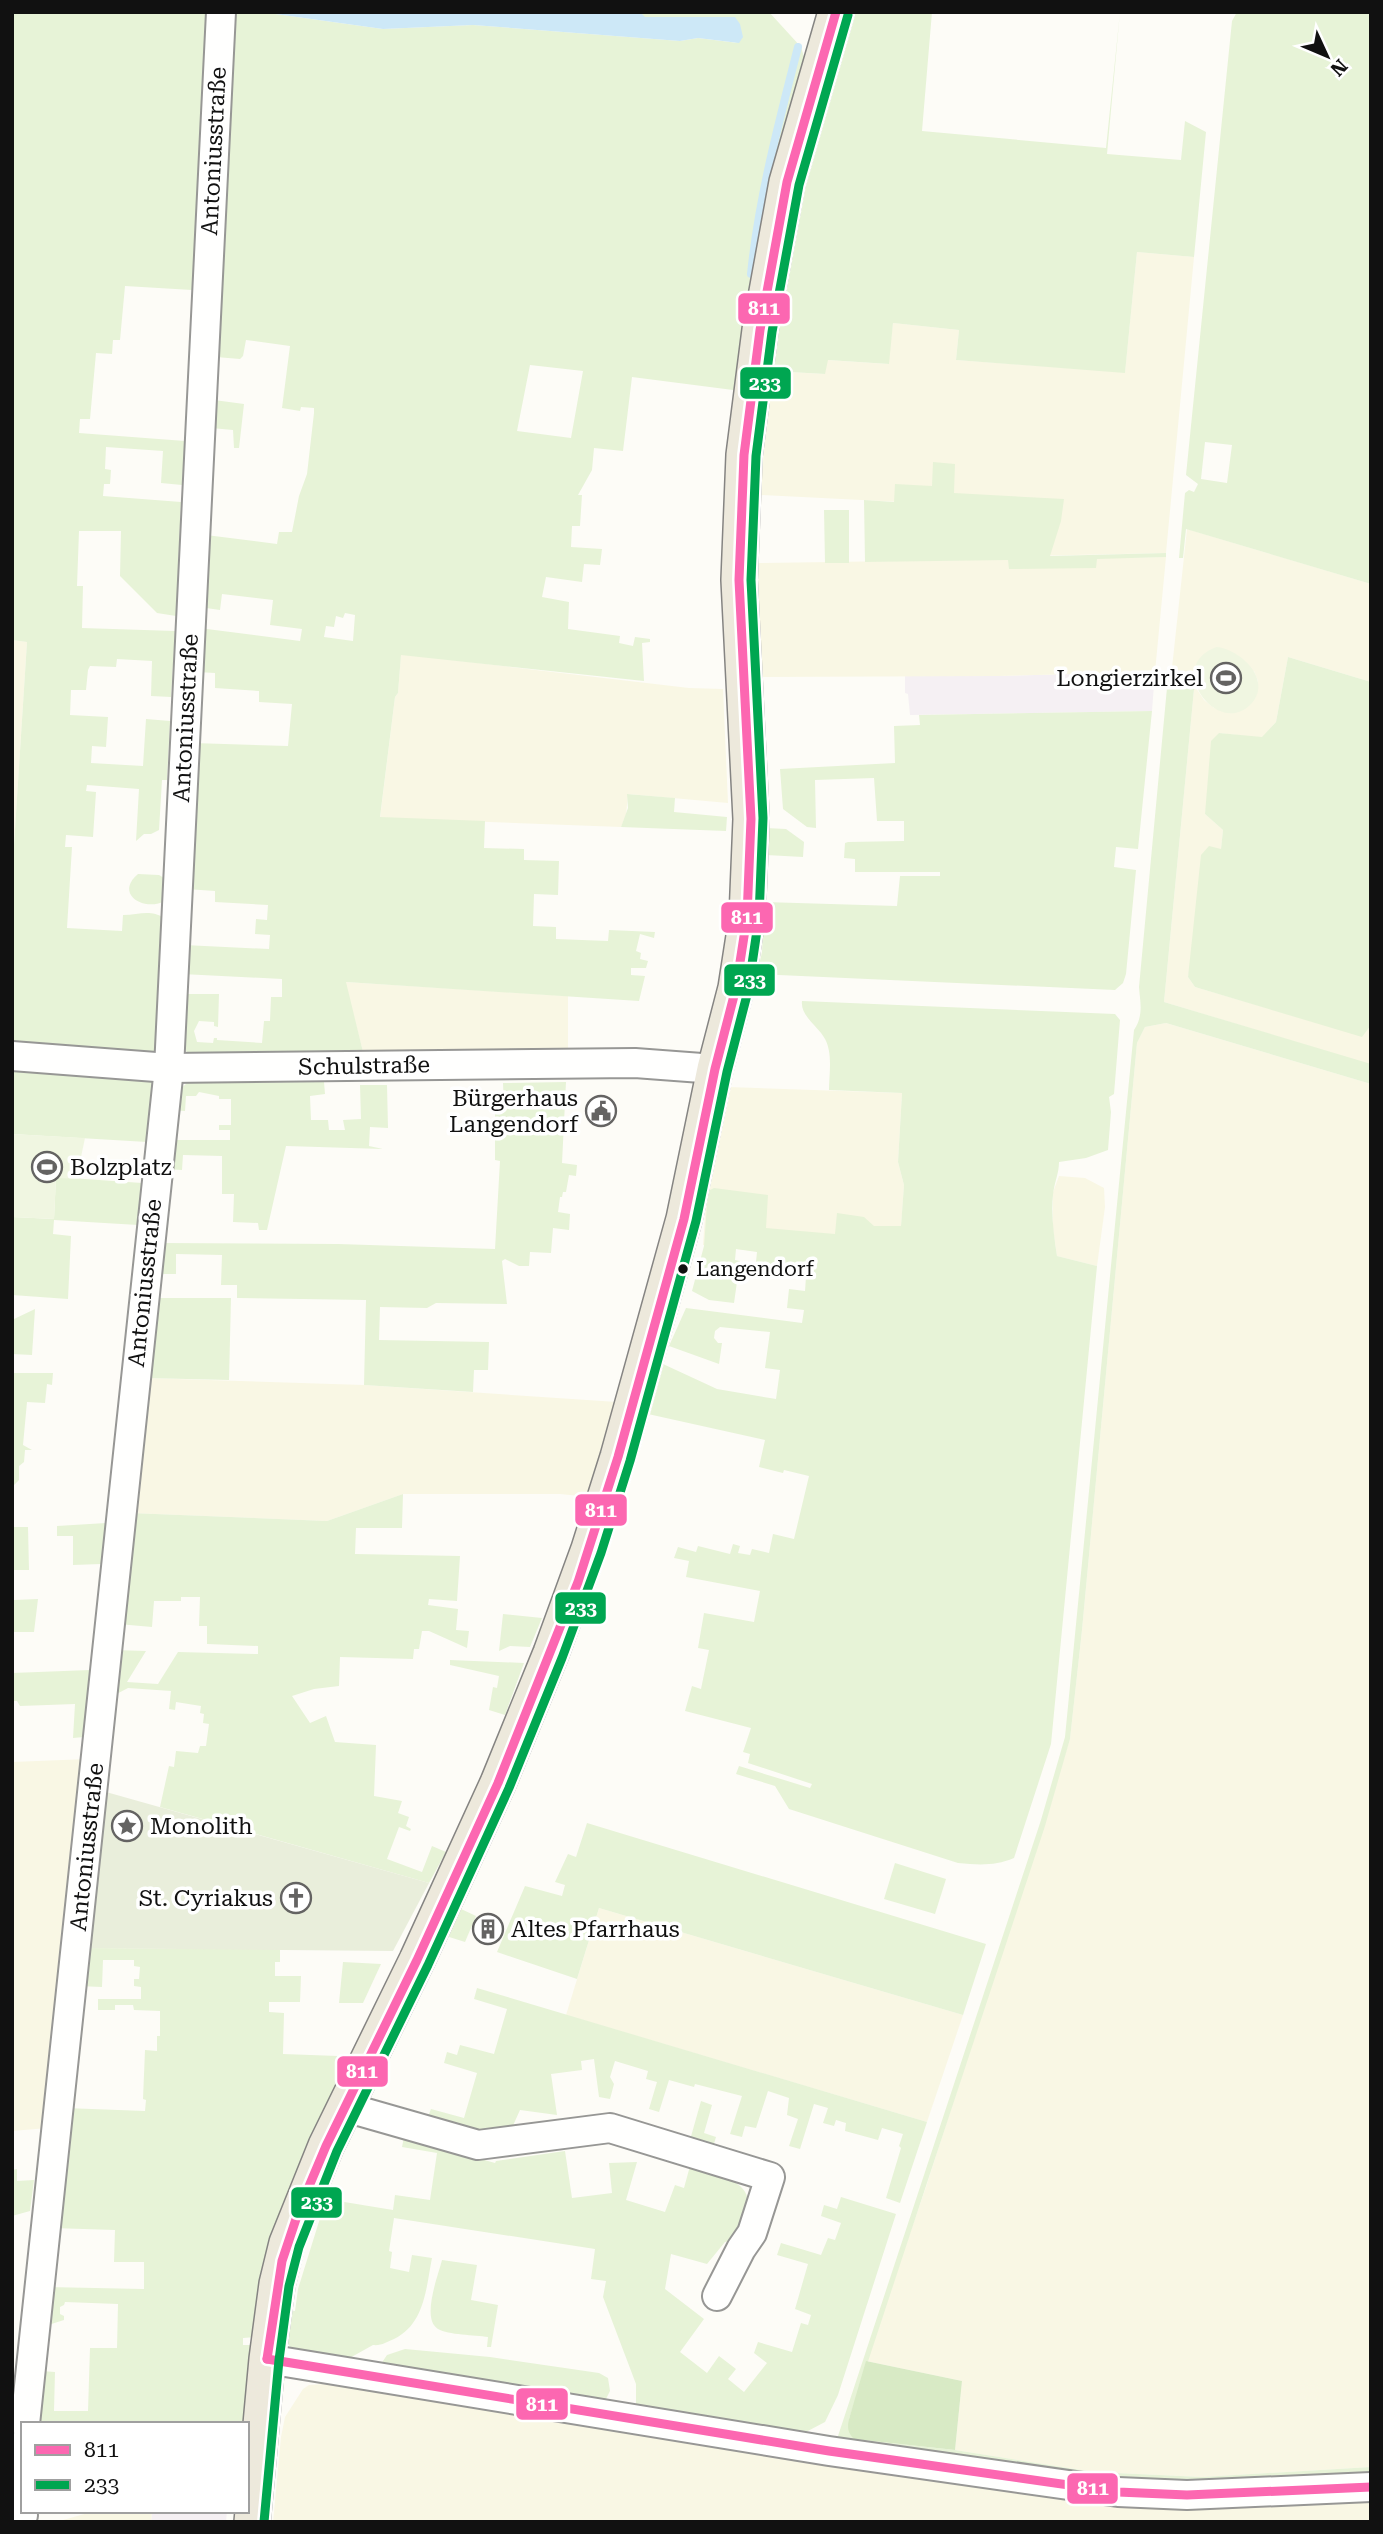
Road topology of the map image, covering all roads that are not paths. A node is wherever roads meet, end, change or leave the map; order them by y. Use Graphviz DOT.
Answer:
graph roads {
  1 [pos="222,12"];
  2 [pos="836,12"];
  3 [pos="12,1056"];
  4 [pos="169,1068"];
  5 [pos="715,1069"];
  6 [pos="345,2107"];
  7 [pos="717,2296"];
  8 [pos="267,2359"];
  9 [pos="25,2422"];
  10 [pos="252,2455"];
  11 [pos="21,2464"];
  12 [pos="1371,2487"];
  13 [pos="21,2500"];
  14 [pos="252,2522"];
  1 -- 4 [label="street, Antoniusstraße"];
  2 -- 5 [label="main road"];
  3 -- 4 [label="street, Schulstraße"];
  4 -- 5 [label="street, Schulstraße"];
  4 -- 9 [label="street, Antoniusstraße"];
  5 -- 6 [label="main road"];
  6 -- 7 [label="street"];
  6 -- 8 [label="main road"];
  8 -- 10 [label="main road"];
  8 -- 12 [label="street"];
  10 -- 14 [label="main road"];
  11 -- 13 [label="street"];
}
